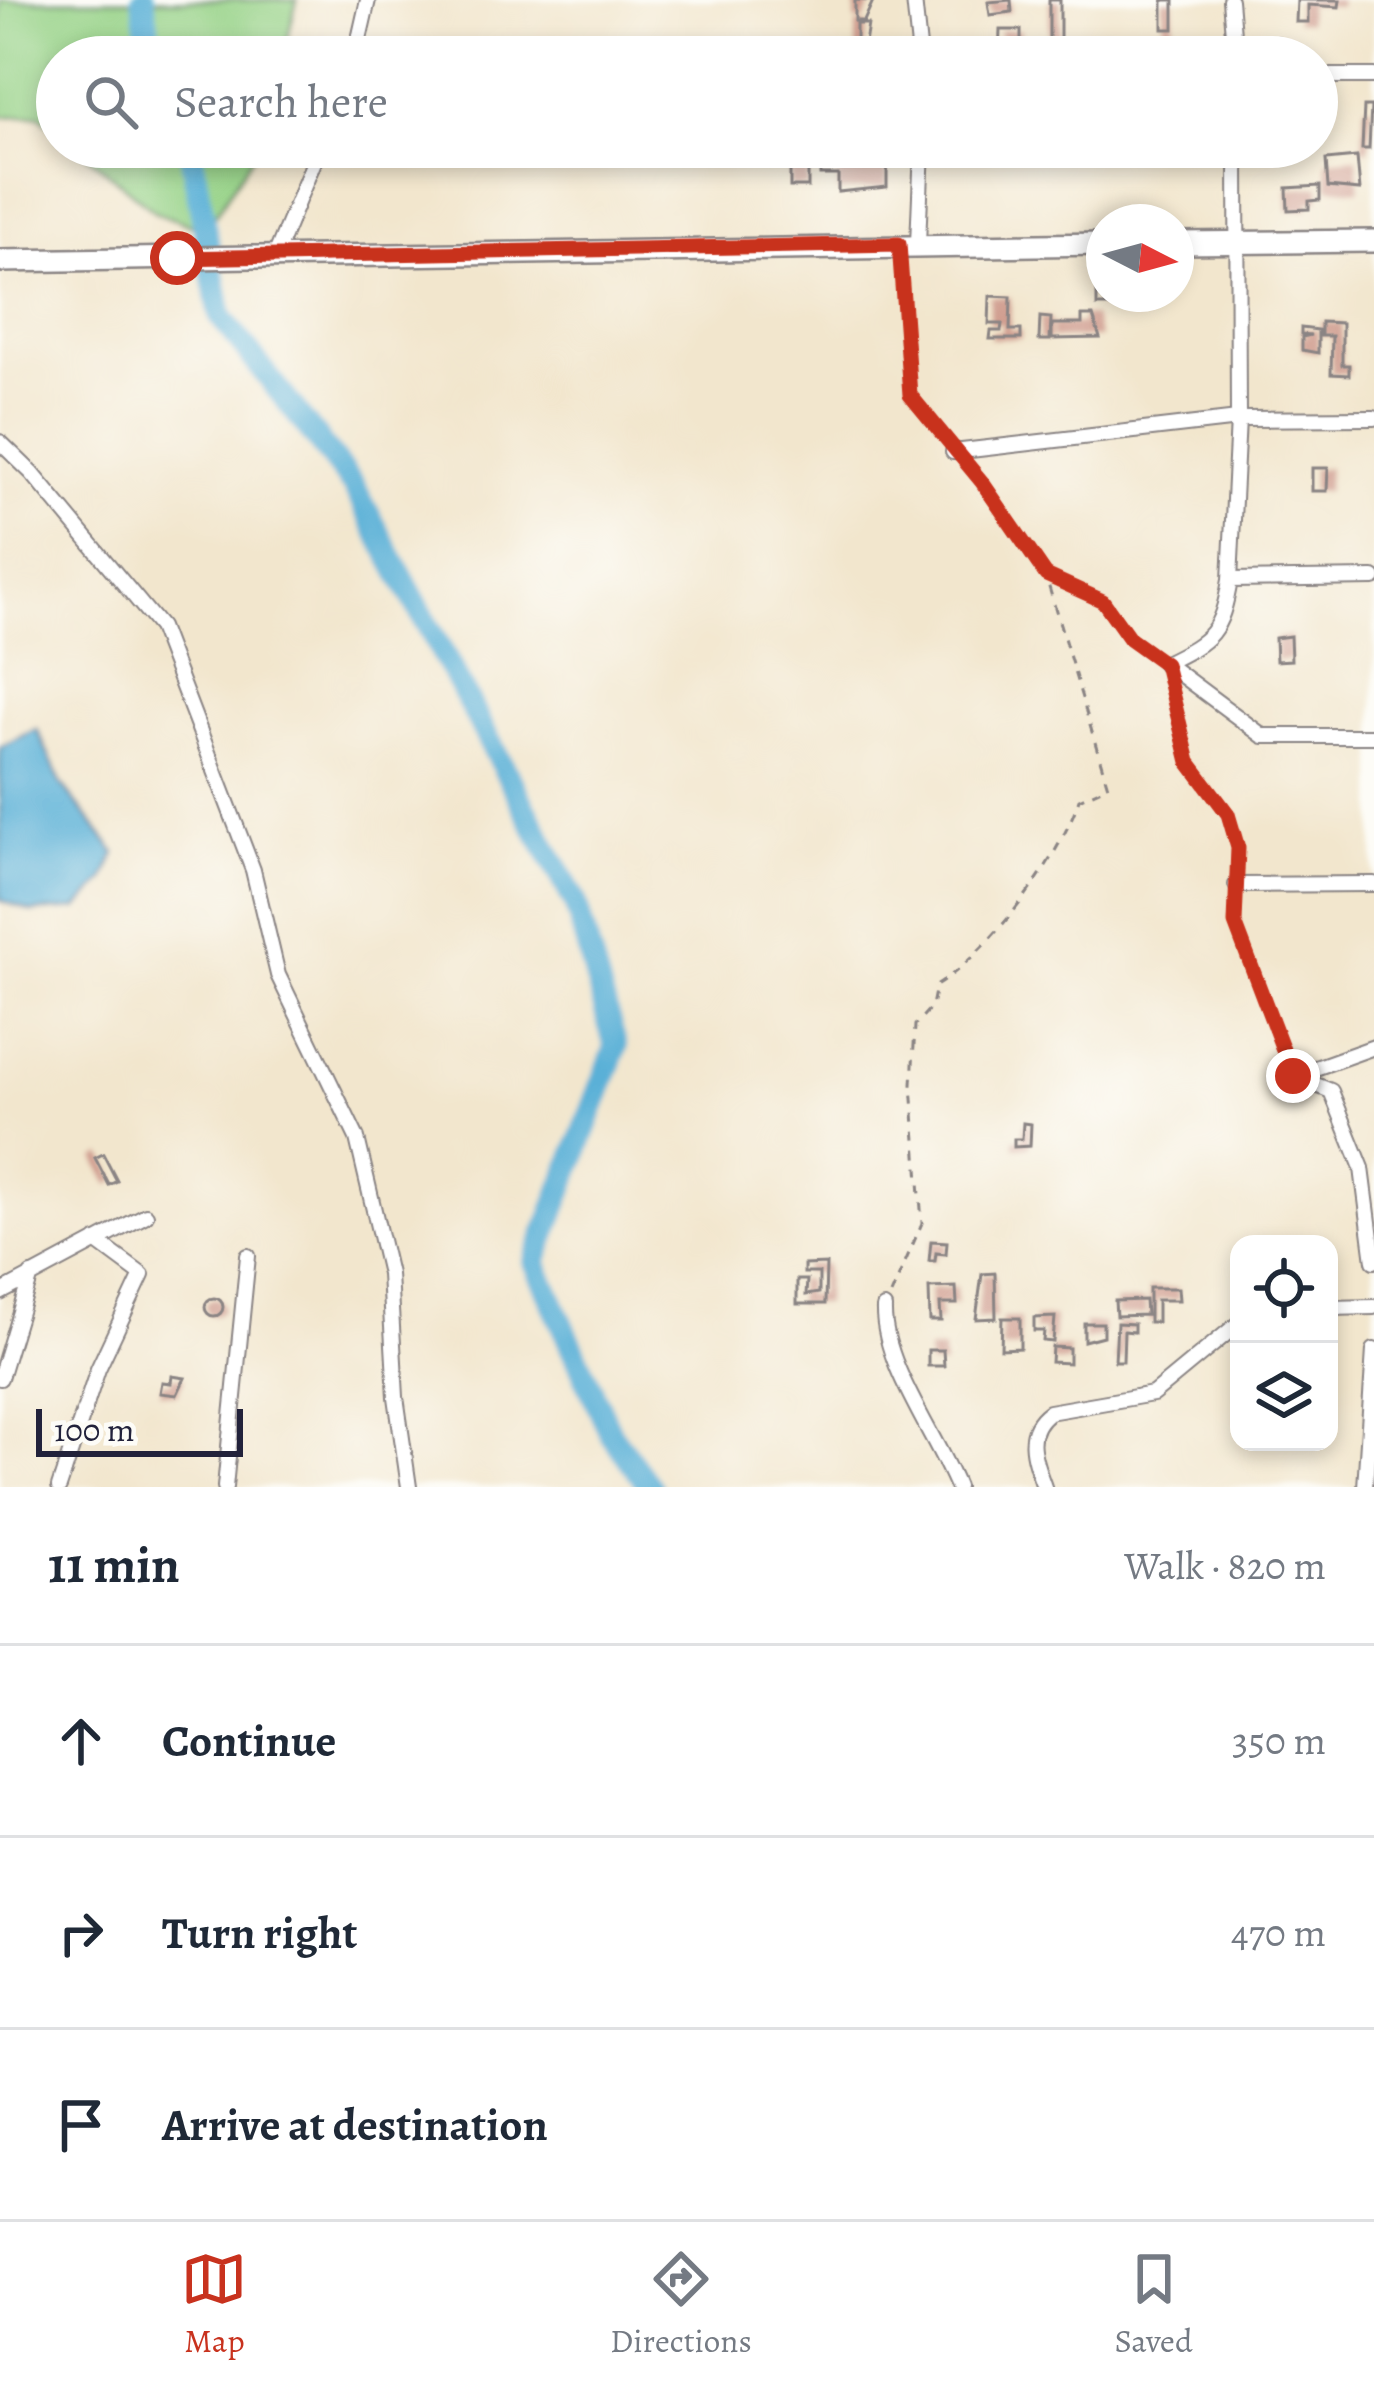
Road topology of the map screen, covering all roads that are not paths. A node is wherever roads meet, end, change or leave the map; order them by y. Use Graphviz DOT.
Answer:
graph roads {
  1 [pos="368,0"];
  2 [pos="914,0"];
  3 [pos="1230,0"];
  4 [pos="360,36"];
  5 [pos="918,36"];
  6 [pos="1233,36"];
  7 [pos="1338,76"];
  8 [pos="1374,76"];
  9 [pos="311,168"];
  10 [pos="919,168"];
  11 [pos="1237,168"];
  12 [pos="1374,241"];
  13 [pos="1237,242"];
  14 [pos="1194,243"];
  15 [pos="909,244"];
  16 [pos="1086,244"];
  17 [pos="275,256"];
  18 [pos="0,261"];
  19 [pos="1374,418"];
  20 [pos="1238,419"];
  21 [pos="0,442"];
  22 [pos="953,452"];
  23 [pos="1374,578"];
  24 [pos="1230,580"];
  25 [pos="1374,736"];
  26 [pos="1374,884"];
  27 [pos="1236,885"];
  28 [pos="1374,1047"];
  29 [pos="146,1215"];
  30 [pos="96,1241"];
  31 [pos="248,1256"];
  32 [pos="1374,1261"];
  33 [pos="32,1275"];
  34 [pos="0,1292"];
  35 [pos="1374,1307"];
  36 [pos="884,1308"];
  37 [pos="1338,1308"];
  38 [pos="1230,1330"];
  39 [pos="1374,1350"];
  40 [pos="0,1378"];
  41 [pos="59,1487"];
  42 [pos="225,1487"];
  43 [pos="409,1487"];
  44 [pos="957,1487"];
  45 [pos="1044,1487"];
  46 [pos="1365,1487"];
  1 -- 4 [label="street"];
  2 -- 5 [label="street"];
  3 -- 6 [label="street"];
  7 -- 8 [label="street"];
  9 -- 17 [label="street"];
  10 -- 15 [label="street"];
  11 -- 13 [label="street"];
  12 -- 13 [label="street"];
  13 -- 14 [label="street"];
  13 -- 20 [label="street"];
  15 -- 16 [label="street"];
  15 -- 17 [label="street"];
  17 -- 18 [label="street"];
  19 -- 20 [label="street"];
  20 -- 22 [label="street"];
  20 -- 24 [label="street"];
  21 -- 43 [label="street"];
  23 -- 24 [label="street"];
  24 -- 25 [label="street"];
  26 -- 27 [label="street"];
  28 -- 32 [label="street"];
  29 -- 30 [label="street"];
  30 -- 33 [label="street"];
  30 -- 41 [label="street"];
  31 -- 42 [label="street"];
  33 -- 34 [label="street"];
  33 -- 40 [label="street"];
  35 -- 37 [label="street"];
  36 -- 44 [label="street"];
  38 -- 45 [label="street"];
  39 -- 46 [label="street"];
}
